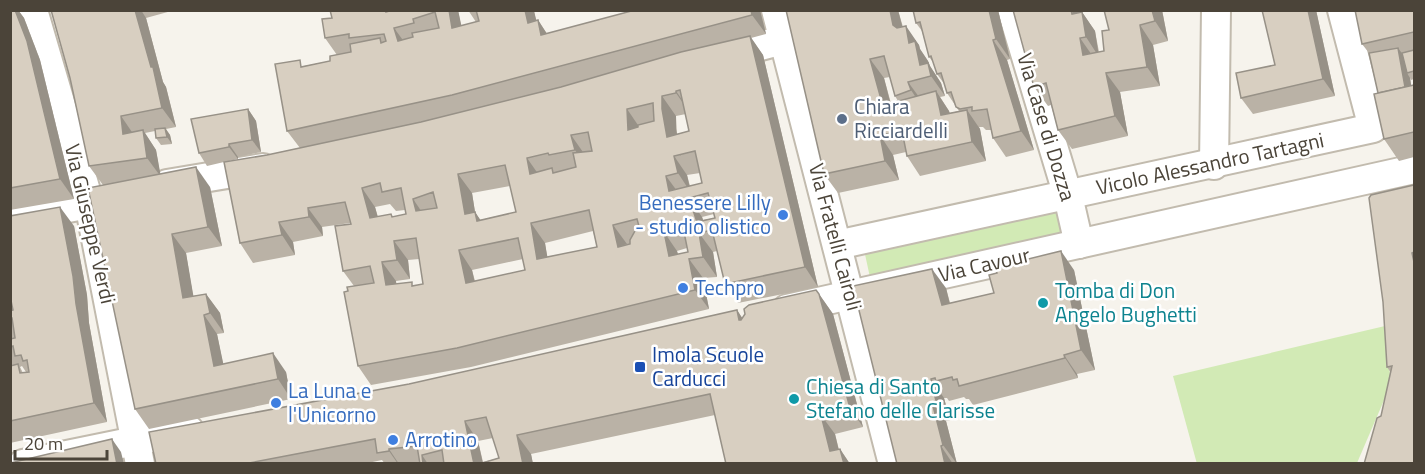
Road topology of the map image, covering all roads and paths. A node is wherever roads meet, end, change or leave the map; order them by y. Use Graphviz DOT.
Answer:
graph roads {
  1 [pos="33,10"];
  2 [pos="776,10"];
  3 [pos="1012,10"];
  4 [pos="1216,10"];
  5 [pos="1342,10"];
  6 [pos="783,40"];
  7 [pos="694,63"];
  8 [pos="293,162"];
  9 [pos="1214,165"];
  10 [pos="1414,169"];
  11 [pos="145,188"];
  12 [pos="1068,196"];
  13 [pos="96,199"];
  14 [pos="10,219"];
  15 [pos="1079,244"];
  16 [pos="837,245"];
  17 [pos="851,295"];
  18 [pos="758,315"];
  19 [pos="214,425"];
  20 [pos="137,452"];
  21 [pos="23,464"];
  22 [pos="893,464"];
  1 -- 13 [label="street, Via Giuseppe Verdi"];
  2 -- 6 [label="street, Via Fratelli Cairoli"];
  3 -- 12 [label="street, Via Case di Dozza"];
  4 -- 9 [label="street"];
  5 -- 9 [label="street, Vicolo Alessandro Tartagni"];
  6 -- 7 [label="street"];
  6 -- 16 [label="street, Via Fratelli Cairoli"];
  8 -- 11 [label="street"];
  9 -- 12 [label="street, Vicolo Alessandro Tartagni"];
  10 -- 15 [label="street, Via Cavour"];
  12 -- 15 [label="street, Via Case di Dozza"];
  12 -- 16 [label="street, Vicolo Alessandro Tartagni"];
  13 -- 14 [label="street"];
  13 -- 20 [label="street, Via Giuseppe Verdi"];
  15 -- 17 [label="street, Via Cavour"];
  16 -- 17 [label="street, Via Fratelli Cairoli"];
  17 -- 18 [label="street, Via Cavour"];
  17 -- 22 [label="street, Via Fratelli Cairoli"];
  19 -- 20 [label="street"];
  20 -- 21 [label="street"];
}
